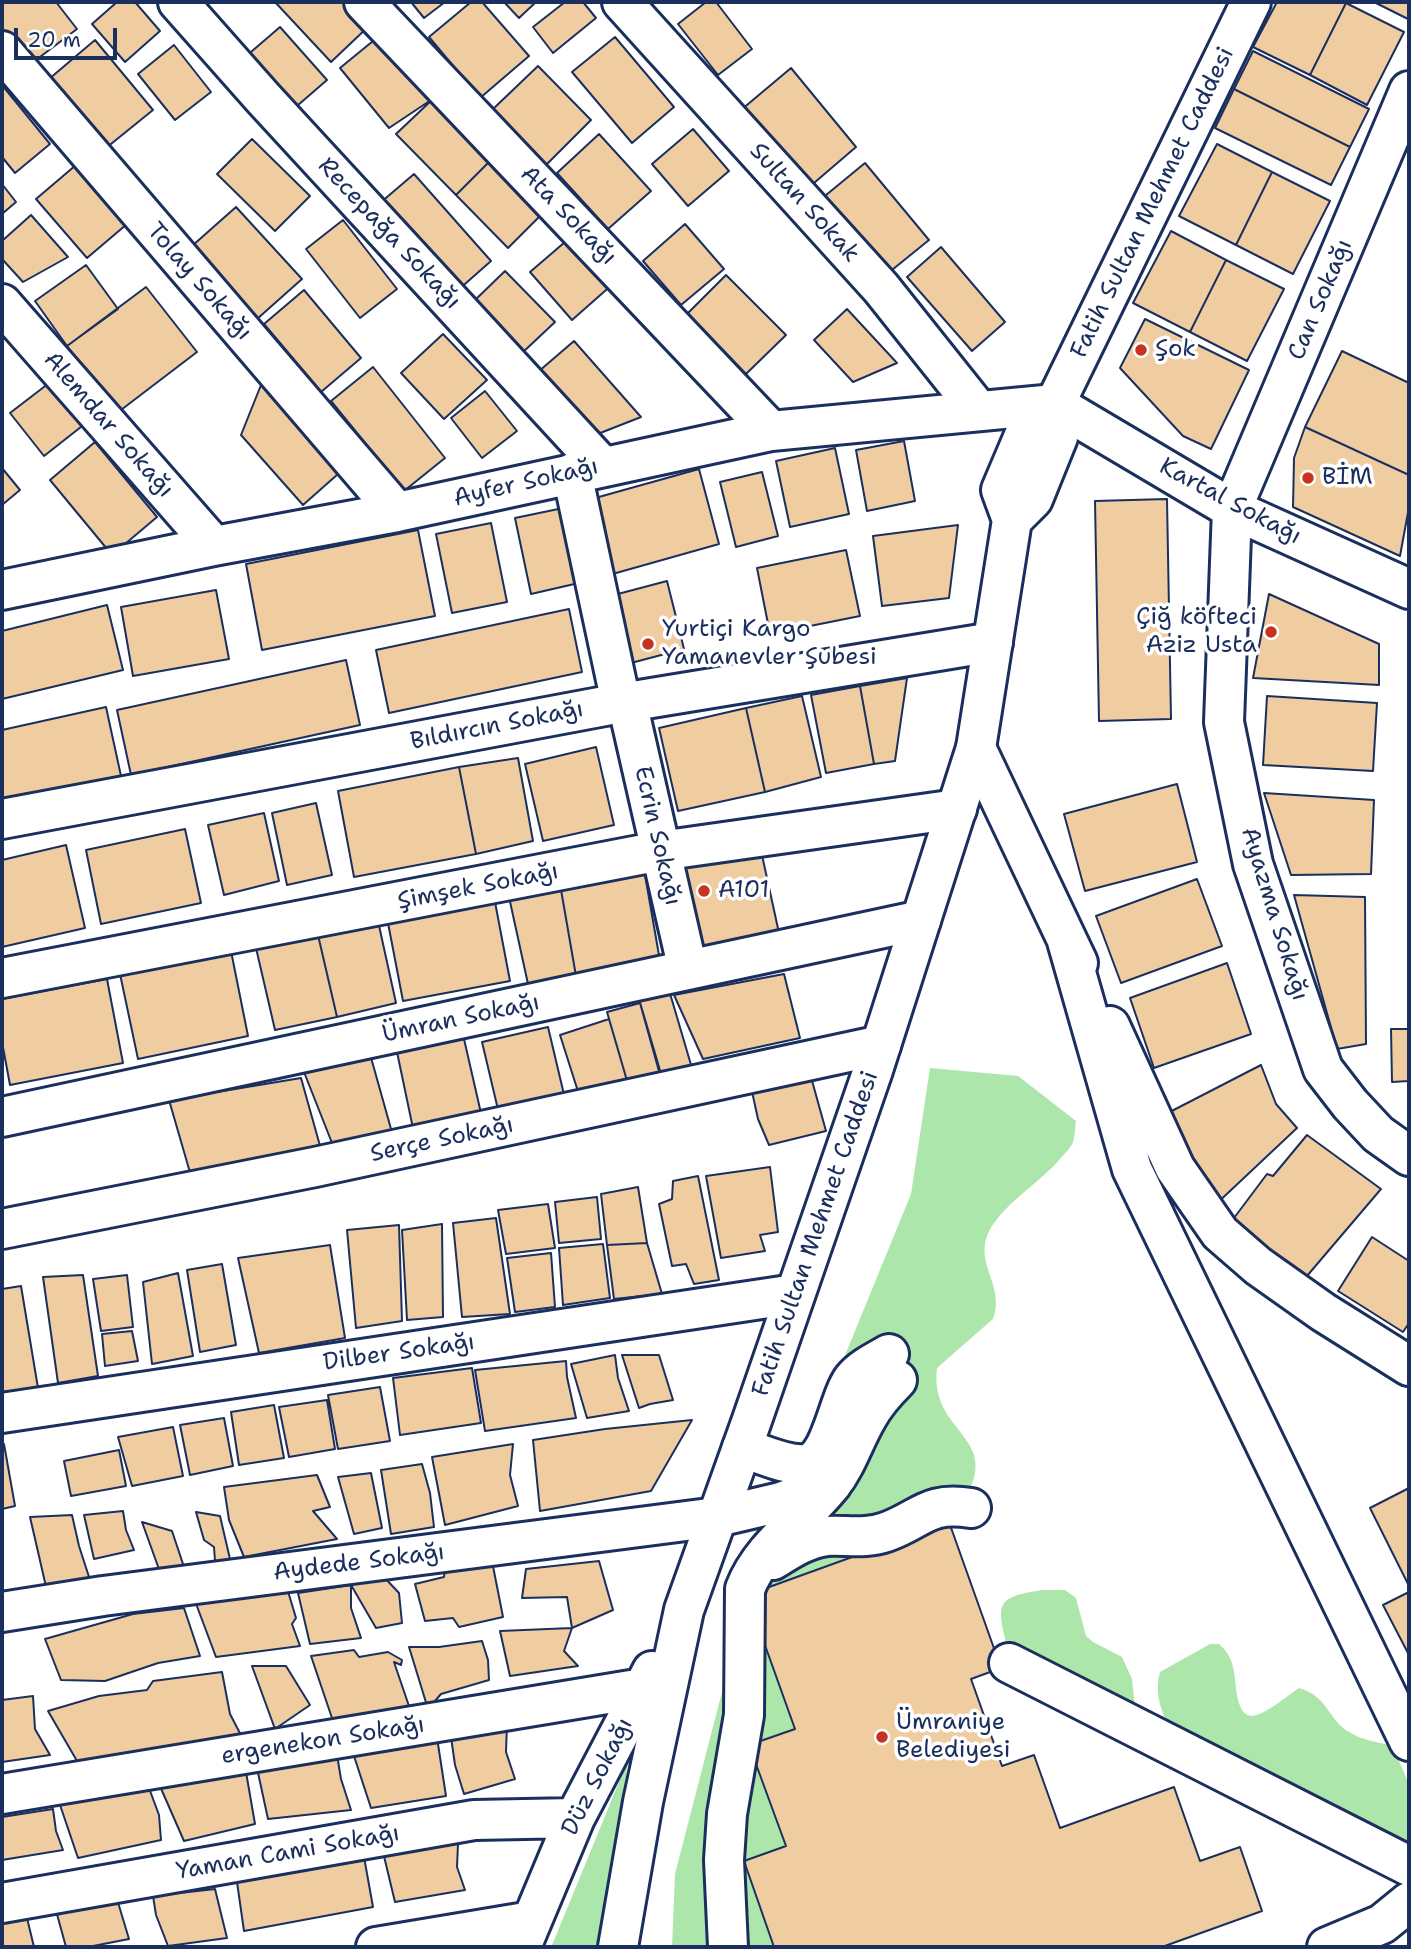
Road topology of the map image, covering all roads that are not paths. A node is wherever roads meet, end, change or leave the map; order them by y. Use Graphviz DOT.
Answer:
graph roads {
  1 [pos="178,2"];
  2 [pos="364,2"];
  3 [pos="622,2"];
  4 [pos="1251,2"];
  5 [pos="2,51"];
  6 [pos="1409,91"];
  7 [pos="2,304"];
  8 [pos="1055,404"];
  9 [pos="979,411"];
  10 [pos="771,431"];
  11 [pos="587,469"];
  12 [pos="1232,509"];
  13 [pos="397,512"];
  14 [pos="214,546"];
  15 [pos="1409,589"];
  16 [pos="2,590"];
  17 [pos="993,642"];
  18 [pos="624,702"];
  19 [pos="976,748"];
  20 [pos="957,809"];
  21 [pos="2,820"];
  22 [pos="660,851"];
  23 [pos="921,920"];
  24 [pos="1067,941"];
  25 [pos="688,970"];
  26 [pos="2,978"];
  27 [pos="881,1045"];
  28 [pos="2,1117"];
  29 [pos="1409,1156"];
  30 [pos="2,1229"];
  31 [pos="795,1294"];
  32 [pos="1409,1366"];
  33 [pos="2,1412"];
  34 [pos="742,1448"];
  35 [pos="832,1484"];
  36 [pos="971,1508"];
  37 [pos="717,1517"];
  38 [pos="748,1588"];
  39 [pos="684,1610"];
  40 [pos="2,1612"];
  41 [pos="1009,1663"];
  42 [pos="643,1688"];
  43 [pos="1409,1741"];
  44 [pos="2,1794"];
  45 [pos="575,1818"];
  46 [pos="1409,1866"];
  47 [pos="1409,1902"];
  48 [pos="2,1903"];
  49 [pos="1409,1931"];
  50 [pos="526,1934"];
  51 [pos="623,1936"];
  52 [pos="376,1947"];
  53 [pos="711,1947"];
  54 [pos="728,1947"];
  55 [pos="1327,1947"];
  56 [pos="1383,1947"];
  1 -- 11 [label="street, Recepağa Sokağı"];
  2 -- 10 [label="street, Ata Sokağı"];
  3 -- 9 [label="street, Sultan Sokak"];
  4 -- 8 [label="street, Fatih Sultan Mehmet Caddesi"];
  5 -- 13 [label="street, Tolay Sokağı"];
  6 -- 12 [label="street, Can Sokağı"];
  7 -- 14 [label="street, Alemdar Sokağı"];
  8 -- 9 [label="street, Ayfer Sokağı"];
  8 -- 12 [label="street, Kartal Sokağı"];
  8 -- 17 [label="street, Fatih Sultan Mehmet Caddesi"];
  9 -- 10 [label="street, Ayfer Sokağı"];
  10 -- 11 [label="street, Ayfer Sokağı"];
  11 -- 13 [label="street, Ayfer Sokağı"];
  11 -- 18 [label="street, Ecrin Sokağı"];
  12 -- 15 [label="street, Kartal Sokağı"];
  12 -- 29 [label="street, Ayazma Sokağı"];
  13 -- 14 [label="street, Ayfer Sokağı"];
  14 -- 16 [label="street, Ayfer Sokağı"];
  17 -- 18 [label="street, Bıldırcın Sokağı"];
  17 -- 19 [label="street, Fatih Sultan Mehmet Caddesi"];
  18 -- 21 [label="street, Bıldırcın Sokağı"];
  18 -- 22 [label="street, Ecrin Sokağı"];
  19 -- 20 [label="street, Fatih Sultan Mehmet Caddesi"];
  19 -- 24 [label="street"];
  20 -- 22 [label="street, Şimşek Sokağı"];
  20 -- 23 [label="street, Fatih Sultan Mehmet Caddesi"];
  22 -- 25 [label="street, Ecrin Sokağı"];
  22 -- 26 [label="street, Şimşek Sokağı"];
  23 -- 25 [label="street, Ümran Sokağı"];
  23 -- 27 [label="street, Fatih Sultan Mehmet Caddesi"];
  24 -- 32 [label="street"];
  24 -- 43 [label="street"];
  25 -- 28 [label="street, Ümran Sokağı"];
  27 -- 30 [label="street, Serçe Sokağı"];
  27 -- 31 [label="street, Fatih Sultan Mehmet Caddesi"];
  31 -- 33 [label="street, Dilber Sokağı"];
  31 -- 34 [label="street, Fatih Sultan Mehmet Caddesi"];
  34 -- 35 [label="street"];
  34 -- 37 [label="street, Fatih Sultan Mehmet Caddesi"];
  35 -- 37 [label="street, Aydede Sokağı"];
  35 -- 38 [label="street"];
  36 -- 38 [label="street"];
  37 -- 39 [label="street, Fatih Sultan Mehmet Caddesi"];
  37 -- 40 [label="street, Aydede Sokağı"];
  38 -- 53 [label="street"];
  38 -- 54 [label="street"];
  39 -- 42 [label="street, Düz Sokağı"];
  39 -- 51 [label="street, Fatih Sultan Mehmet Caddesi"];
  41 -- 46 [label="street"];
  42 -- 44 [label="street, ergenekon Sokağı"];
  42 -- 45 [label="street, Düz Sokağı"];
  45 -- 48 [label="street, Yaman Cami Sokağı"];
  45 -- 50 [label="street, Düz Sokağı"];
  47 -- 55 [label="street"];
  49 -- 56 [label="street"];
  50 -- 52 [label="street"];
}
